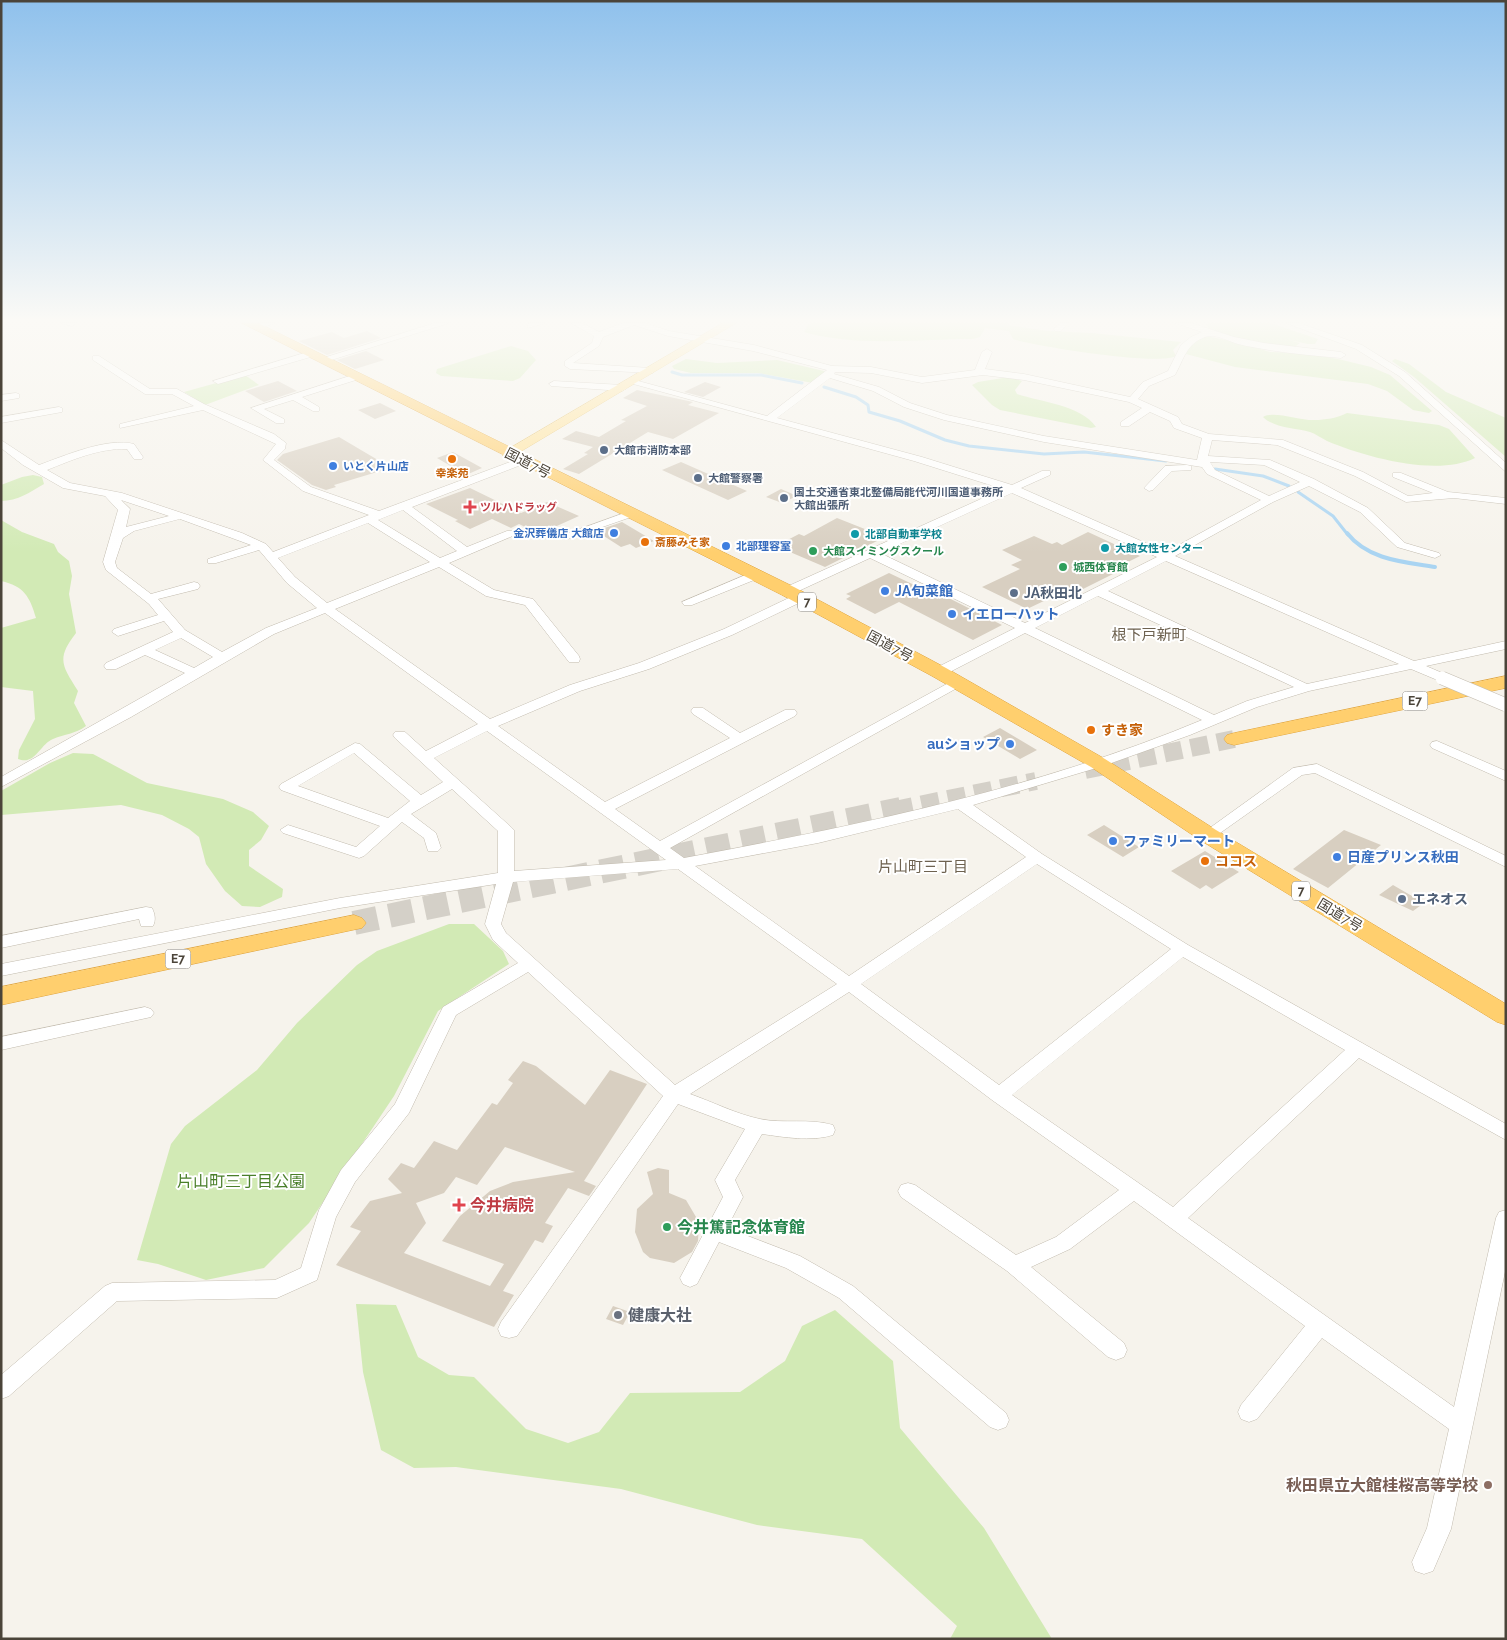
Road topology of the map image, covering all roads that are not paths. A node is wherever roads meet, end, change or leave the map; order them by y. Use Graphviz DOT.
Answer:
graph roads {
  1 [pos="190,400"];
  2 [pos="281,400"];
  3 [pos="299,400"];
  4 [pos="401,400"];
  5 [pos="604,400"];
  6 [pos="687,400"];
  7 [pos="794,400"];
  8 [pos="898,400"];
  9 [pos="1132,400"];
  10 [pos="1430,400"];
  11 [pos="204,407"];
  12 [pos="1149,408"];
  13 [pos="316,409"];
  14 [pos="59,410"];
  15 [pos="220,414"];
  16 [pos="159,417"];
  17 [pos="769,419"];
  18 [pos="1,420"];
  19 [pos="280,421"];
  20 [pos="1126,424"];
  21 [pos="124,426"];
  22 [pos="1208,437"];
  23 [pos="1,443"];
  24 [pos="138,457"];
  25 [pos="515,457"];
  26 [pos="1205,465"];
  27 [pos="39,469"];
  28 [pos="1506,469"];
  29 [pos="1046,473"];
  30 [pos="1397,475"];
  31 [pos="1310,481"];
  32 [pos="1011,488"];
  33 [pos="1149,488"];
  34 [pos="108,493"];
  35 [pos="1444,494"];
  36 [pos="1269,500"];
  37 [pos="1506,501"];
  38 [pos="404,506"];
  39 [pos="124,509"];
  40 [pos="630,514"];
  41 [pos="182,516"];
  42 [pos="374,517"];
  43 [pos="165,519"];
  44 [pos="511,533"];
  45 [pos="118,536"];
  46 [pos="564,537"];
  47 [pos="261,546"];
  48 [pos="465,550"];
  49 [pos="870,553"];
  50 [pos="1435,555"];
  51 [pos="272,556"];
  52 [pos="1165,556"];
  53 [pos="212,561"];
  54 [pos="438,561"];
  55 [pos="755,575"];
  56 [pos="194,586"];
  57 [pos="1098,591"];
  58 [pos="793,594"];
  59 [pos="149,598"];
  60 [pos="688,602"];
  61 [pos="326,608"];
  62 [pos="166,616"];
  63 [pos="1024,627"];
  64 [pos="118,632"];
  65 [pos="181,633"];
  66 [pos="1506,645"];
  67 [pos="145,650"];
  68 [pos="222,657"];
  69 [pos="574,660"];
  70 [pos="1410,665"];
  71 [pos="111,666"];
  72 [pos="939,672"];
  73 [pos="195,673"];
  74 [pos="1506,682"];
  75 [pos="959,683"];
  76 [pos="1306,688"];
  77 [pos="1506,689"];
  78 [pos="1506,705"];
  79 [pos="698,711"];
  80 [pos="790,713"];
  81 [pos="1213,720"];
  82 [pos="1324,721"];
  83 [pos="488,725"];
  84 [pos="400,735"];
  85 [pos="740,739"];
  86 [pos="1234,739"];
  87 [pos="1437,744"];
  88 [pos="424,757"];
  89 [pos="1098,763"];
  90 [pos="1506,777"];
  91 [pos="452,782"];
  92 [pos="1,783"];
  93 [pos="420,802"];
  94 [pos="961,804"];
  95 [pos="604,809"];
  96 [pos="396,819"];
  97 [pos="288,830"];
  98 [pos="1208,835"];
  99 [pos="433,848"];
  100 [pos="659,848"];
  101 [pos="1037,857"];
  102 [pos="1506,862"];
  103 [pos="680,864"];
  104 [pos="506,877"];
  105 [pos="147,922"];
  106 [pos="354,923"];
  107 [pos="1,942"];
  108 [pos="1182,950"];
  109 [pos="529,964"];
  110 [pos="1,970"];
  111 [pos="849,984"];
  112 [pos="1,996"];
  113 [pos="145,1013"];
  114 [pos="1506,1016"];
  115 [pos="1,1044"];
  116 [pos="1357,1048"];
  117 [pos="674,1095"];
  118 [pos="999,1095"];
  119 [pos="757,1126"];
  120 [pos="826,1130"];
  121 [pos="1506,1133"];
  122 [pos="1134,1190"];
  123 [pos="908,1191"];
  124 [pos="1506,1218"];
  125 [pos="1174,1219"];
  126 [pos="715,1232"];
  127 [pos="1014,1265"];
  128 [pos="690,1278"];
  129 [pos="1319,1325"];
  130 [pos="509,1329"];
  131 [pos="1116,1350"];
  132 [pos="1,1389"];
  133 [pos="1249,1412"];
  134 [pos="998,1420"];
  135 [pos="1460,1424"];
  136 [pos="1424,1562"];
  1 -- 11 [label="street"];
  2 -- 19 [label="street"];
  3 -- 13 [label="street"];
  4 -- 25 [label="highway, 国道7号 / 7"];
  5 -- 25 [label="main road"];
  6 -- 17 [label="street"];
  7 -- 17 [label="street"];
  8 -- 26 [label="street"];
  9 -- 12 [label="street"];
  10 -- 28 [label="street"];
  11 -- 15 [label="street"];
  11 -- 16 [label="street"];
  12 -- 20 [label="street"];
  12 -- 22 [label="street"];
  14 -- 18 [label="street"];
  15 -- 16 [label="street"];
  15 -- 42 [label="street"];
  16 -- 21 [label="street"];
  17 -- 32 [label="street"];
  22 -- 26 [label="street"];
  22 -- 35 [label="street"];
  23 -- 27 [label="street"];
  24 -- 27 [label="street"];
  25 -- 38 [label="street"];
  25 -- 40 [label="highway, 国道7号 / 7"];
  26 -- 31 [label="street"];
  26 -- 33 [label="street"];
  26 -- 36 [label="street"];
  27 -- 34 [label="street"];
  29 -- 32 [label="street"];
  30 -- 35 [label="street"];
  31 -- 36 [label="street"];
  31 -- 50 [label="street"];
  32 -- 49 [label="street"];
  32 -- 52 [label="street"];
  34 -- 39 [label="street"];
  34 -- 41 [label="street"];
  35 -- 37 [label="street"];
  36 -- 52 [label="street"];
  38 -- 42 [label="street"];
  38 -- 48 [label="street"];
  39 -- 43 [label="street"];
  39 -- 45 [label="street"];
  40 -- 46 [label="street"];
  40 -- 55 [label="highway, 国道7号 / 7"];
  41 -- 43 [label="street"];
  41 -- 47 [label="street"];
  42 -- 51 [label="street"];
  42 -- 54 [label="street"];
  43 -- 45 [label="street"];
  44 -- 48 [label="street"];
  45 -- 59 [label="street"];
  47 -- 51 [label="street"];
  47 -- 53 [label="street"];
  48 -- 54 [label="street"];
  49 -- 58 [label="street"];
  49 -- 63 [label="street"];
  51 -- 61 [label="street"];
  52 -- 57 [label="street"];
  52 -- 70 [label="street"];
  54 -- 61 [label="street"];
  54 -- 69 [label="street"];
  55 -- 58 [label="highway, 国道7号 / 7"];
  55 -- 60 [label="street"];
  56 -- 59 [label="street"];
  57 -- 63 [label="street"];
  57 -- 76 [label="street"];
  58 -- 72 [label="highway, 国道7号 / 7"];
  58 -- 83 [label="street"];
  59 -- 62 [label="street"];
  61 -- 68 [label="street"];
  61 -- 83 [label="street"];
  62 -- 64 [label="street"];
  62 -- 65 [label="street"];
  63 -- 72 [label="street"];
  63 -- 81 [label="street"];
  65 -- 67 [label="street"];
  65 -- 68 [label="street"];
  66 -- 70 [label="street"];
  67 -- 71 [label="street"];
  67 -- 73 [label="street"];
  68 -- 73 [label="street"];
  70 -- 76 [label="street"];
  70 -- 78 [label="street, bridge"];
  72 -- 75 [label="highway, 国道7号 / 7"];
  73 -- 92 [label="street"];
  74 -- 82 [label="highway, E7"];
  75 -- 89 [label="highway, 国道7号 / 7"];
  75 -- 100 [label="street"];
  76 -- 81 [label="street"];
  77 -- 82 [label="highway"];
  79 -- 85 [label="street"];
  80 -- 85 [label="street"];
  81 -- 89 [label="street"];
  82 -- 86 [label="highway, E7"];
  83 -- 88 [label="street"];
  83 -- 95 [label="street"];
  84 -- 88 [label="street"];
  85 -- 95 [label="street"];
  87 -- 90 [label="street"];
  88 -- 91 [label="street"];
  89 -- 94 [label="street"];
  89 -- 98 [label="highway, 国道7号 / 7"];
  91 -- 93 [label="street"];
  91 -- 104 [label="street"];
  93 -- 96 [label="street"];
  93 -- 96 [label="street"];
  94 -- 101 [label="street"];
  94 -- 103 [label="street"];
  95 -- 100 [label="street"];
  96 -- 97 [label="street"];
  96 -- 99 [label="street"];
  98 -- 102 [label="street"];
  98 -- 114 [label="highway, 国道7号 / 7"];
  100 -- 103 [label="street"];
  101 -- 108 [label="street"];
  101 -- 111 [label="street"];
  103 -- 104 [label="street"];
  103 -- 111 [label="street"];
  104 -- 109 [label="street"];
  104 -- 110 [label="street"];
  105 -- 107 [label="street"];
  106 -- 112 [label="highway, E7"];
  108 -- 116 [label="street"];
  108 -- 118 [label="street"];
  109 -- 117 [label="street"];
  109 -- 132 [label="street"];
  111 -- 117 [label="street"];
  111 -- 118 [label="street"];
  113 -- 115 [label="street"];
  116 -- 121 [label="street"];
  116 -- 125 [label="street"];
  117 -- 119 [label="street"];
  117 -- 130 [label="street"];
  118 -- 122 [label="street"];
  119 -- 120 [label="street"];
  119 -- 126 [label="street"];
  122 -- 125 [label="street"];
  122 -- 127 [label="street"];
  123 -- 127 [label="street"];
  124 -- 135 [label="street"];
  125 -- 129 [label="street"];
  126 -- 128 [label="street"];
  126 -- 134 [label="street"];
  127 -- 131 [label="street"];
  129 -- 133 [label="street"];
  129 -- 135 [label="street"];
  135 -- 136 [label="street"];
}
